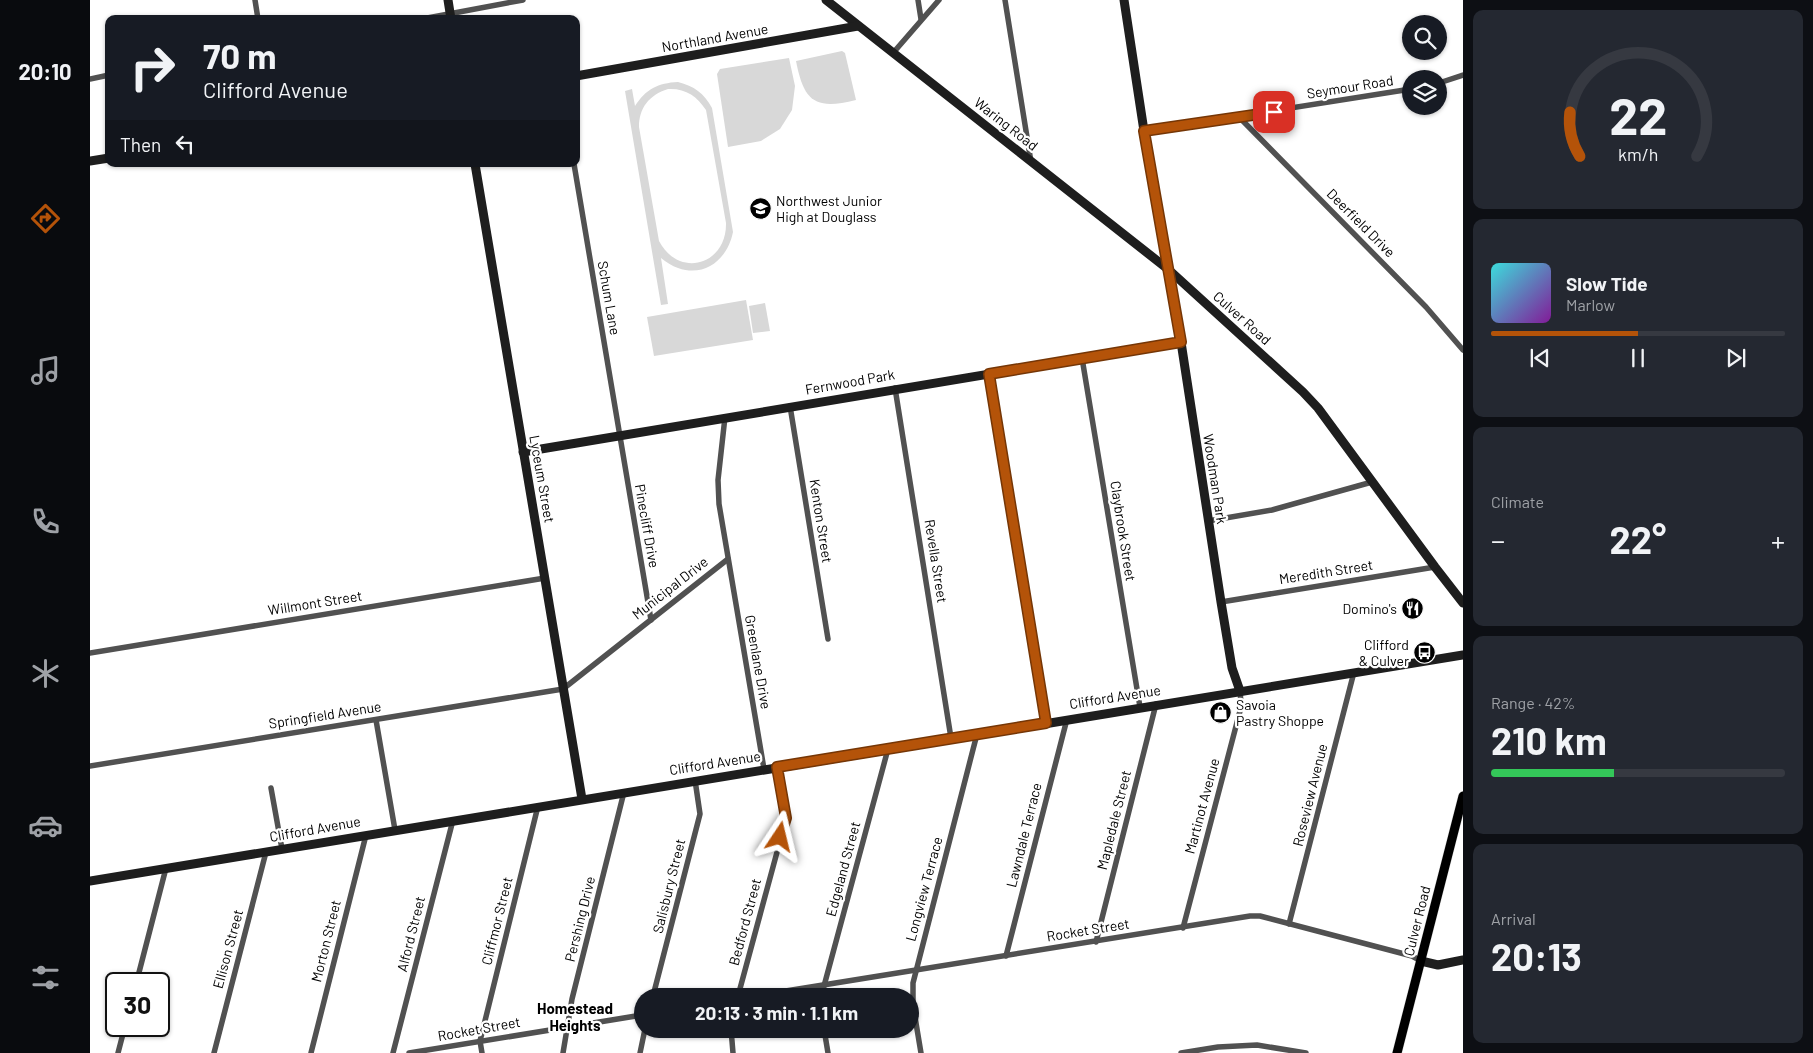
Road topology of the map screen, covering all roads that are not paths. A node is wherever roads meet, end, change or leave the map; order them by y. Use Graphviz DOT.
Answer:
graph roads {
  1 [pos="255,0"];
  2 [pos="448,0"];
  3 [pos="523,0"];
  4 [pos="826,0"];
  5 [pos="918,0"];
  6 [pos="939,0"];
  7 [pos="1005,0"];
  8 [pos="1124,0"];
  9 [pos="257,15"];
  10 [pos="450,15"];
  11 [pos="455,15"];
  12 [pos="921,19"];
  13 [pos="858,26"];
  14 [pos="893,53"];
  15 [pos="580,75"];
  16 [pos="1463,75"];
  17 [pos="105,77"];
  18 [pos="90,79"];
  19 [pos="1447,80"];
  20 [pos="1402,90"];
  21 [pos="1239,117"];
  22 [pos="1144,131"];
  23 [pos="105,159"];
  24 [pos="90,161"];
  25 [pos="1031,162"];
  26 [pos="476,167"];
  27 [pos="574,167"];
  28 [pos="1169,270"];
  29 [pos="1181,342"];
  30 [pos="1463,350"];
  31 [pos="1082,358"];
  32 [pos="989,374"];
  33 [pos="895,388"];
  34 [pos="790,406"];
  35 [pos="725,417"];
  36 [pos="619,436"];
  37 [pos="523,452"];
  38 [pos="1372,482"];
  39 [pos="1208,521"];
  40 [pos="728,559"];
  41 [pos="1435,567"];
  42 [pos="545,578"];
  43 [pos="1221,602"];
  44 [pos="1463,603"];
  45 [pos="651,620"];
  46 [pos="828,639"];
  47 [pos="90,653"];
  48 [pos="1463,655"];
  49 [pos="1354,672"];
  50 [pos="563,689"];
  51 [pos="1240,690"];
  52 [pos="1156,704"];
  53 [pos="1140,707"];
  54 [pos="1067,719"];
  55 [pos="376,720"];
  56 [pos="1046,723"];
  57 [pos="977,734"];
  58 [pos="952,738"];
  59 [pos="888,749"];
  60 [pos="90,766"];
  61 [pos="777,767"];
  62 [pos="764,769"];
  63 [pos="695,780"];
  64 [pos="272,788"];
  65 [pos="624,792"];
  66 [pos="1463,796"];
  67 [pos="582,799"];
  68 [pos="538,806"];
  69 [pos="452,820"];
  70 [pos="395,830"];
  71 [pos="366,834"];
  72 [pos="282,849"];
  73 [pos="266,852"];
  74 [pos="166,868"];
  75 [pos="90,881"];
  76 [pos="1289,924"];
  77 [pos="1183,928"];
  78 [pos="1096,942"];
  79 [pos="1006,956"];
  80 [pos="1463,960"];
  81 [pos="1420,961"];
  82 [pos="916,971"];
  83 [pos="139,972"];
  84 [pos="824,986"];
  85 [pos="655,988"];
  86 [pos="740,988"];
  87 [pos="810,988"];
  88 [pos="634,1016"];
  89 [pos="567,1026"];
  90 [pos="122,1037"];
  91 [pos="643,1038"];
  92 [pos="732,1038"];
  93 [pos="826,1038"];
  94 [pos="480,1042"];
  95 [pos="118,1053"];
  96 [pos="214,1053"];
  97 [pos="311,1053"];
  98 [pos="393,1053"];
  99 [pos="408,1053"];
  100 [pos="482,1053"];
  101 [pos="563,1053"];
  102 [pos="640,1053"];
  103 [pos="733,1053"];
  104 [pos="828,1053"];
  105 [pos="921,1053"];
  106 [pos="1181,1053"];
  107 [pos="1306,1053"];
  108 [pos="1397,1053"];
  1 -- 9 [label="street"];
  2 -- 10 [label="street"];
  3 -- 11 [label="street"];
  4 -- 13 [label="street, Waring Road"];
  5 -- 12 [label="street"];
  6 -- 12 [label="street"];
  7 -- 25 [label="street"];
  8 -- 22 [label="street"];
  12 -- 14 [label="street"];
  13 -- 14 [label="street, Waring Road"];
  13 -- 15 [label="street, Northland Avenue"];
  14 -- 25 [label="street, Waring Road"];
  16 -- 19 [label="street"];
  17 -- 18 [label="street"];
  20 -- 21 [label="street, Seymour Road"];
  21 -- 22 [label="street, Seymour Road"];
  21 -- 30 [label="street, Deerfield Drive"];
  22 -- 28 [label="street"];
  23 -- 24 [label="street"];
  25 -- 28 [label="street, Waring Road"];
  26 -- 37 [label="street, Lyceum Street"];
  27 -- 36 [label="street, Schum Lane"];
  28 -- 29 [label="street, Woodman Park"];
  28 -- 38 [label="street, Culver Road"];
  29 -- 31 [label="street, Fernwood Park"];
  29 -- 39 [label="street, Woodman Park"];
  31 -- 32 [label="street, Fernwood Park"];
  31 -- 53 [label="street, Claybrook Street"];
  32 -- 33 [label="street, Fernwood Park"];
  32 -- 56 [label="street"];
  33 -- 34 [label="street, Fernwood Park"];
  33 -- 58 [label="street, Revella Street"];
  34 -- 35 [label="street, Fernwood Park"];
  34 -- 46 [label="street, Kenton Street"];
  35 -- 36 [label="street, Fernwood Park"];
  35 -- 40 [label="street, Municipal Drive"];
  36 -- 37 [label="street, Fernwood Park"];
  36 -- 45 [label="street, Pinecliff Drive"];
  37 -- 42 [label="street, Lyceum Street"];
  38 -- 39 [label="street"];
  38 -- 41 [label="street, Culver Road"];
  39 -- 43 [label="street, Woodman Park"];
  40 -- 45 [label="street, Municipal Drive"];
  40 -- 62 [label="street, Greenlane Drive"];
  41 -- 43 [label="street, Meredith Street"];
  41 -- 44 [label="street, Culver Road"];
  42 -- 47 [label="street, Willmont Street"];
  42 -- 50 [label="street, Lyceum Street"];
  43 -- 51 [label="street, Woodman Park"];
  45 -- 50 [label="street, Municipal Drive"];
  48 -- 49 [label="street, Clifford Avenue"];
  49 -- 51 [label="street, Clifford Avenue"];
  49 -- 76 [label="street, Roseview Avenue"];
  50 -- 55 [label="street, Springfield Avenue"];
  50 -- 67 [label="street, Lyceum Street"];
  51 -- 52 [label="street, Clifford Avenue"];
  51 -- 77 [label="street, Martinot Avenue"];
  52 -- 53 [label="street, Clifford Avenue"];
  52 -- 78 [label="street, Mapledale Street"];
  53 -- 54 [label="street, Clifford Avenue"];
  54 -- 56 [label="street, Clifford Avenue"];
  54 -- 79 [label="street, Lawndale Terrace"];
  55 -- 60 [label="street, Springfield Avenue"];
  55 -- 70 [label="street"];
  56 -- 57 [label="street, Clifford Avenue"];
  57 -- 58 [label="street, Clifford Avenue"];
  57 -- 82 [label="street, Longview Terrace"];
  58 -- 59 [label="street, Clifford Avenue"];
  59 -- 61 [label="street, Clifford Avenue"];
  59 -- 84 [label="street, Edgeland Street"];
  61 -- 62 [label="street, Clifford Avenue"];
  61 -- 86 [label="street, Bedford Street"];
  62 -- 63 [label="street, Clifford Avenue"];
  63 -- 65 [label="street, Clifford Avenue"];
  63 -- 85 [label="street, Salisbury Street"];
  64 -- 72 [label="street"];
  65 -- 67 [label="street, Clifford Avenue"];
  65 -- 89 [label="street, Pershing Drive"];
  66 -- 81 [label="main road, Culver Road"];
  67 -- 68 [label="street, Clifford Avenue"];
  68 -- 69 [label="street, Clifford Avenue"];
  68 -- 94 [label="street, Cliffmor Street"];
  69 -- 70 [label="street, Clifford Avenue"];
  69 -- 98 [label="street, Alford Street"];
  70 -- 71 [label="street, Clifford Avenue"];
  71 -- 72 [label="street, Clifford Avenue"];
  71 -- 97 [label="street, Morton Street"];
  72 -- 73 [label="street, Clifford Avenue"];
  73 -- 74 [label="street, Clifford Avenue"];
  73 -- 96 [label="street, Ellison Street"];
  74 -- 75 [label="street, Clifford Avenue"];
  74 -- 83 [label="street"];
  76 -- 77 [label="street, Rocket Street"];
  76 -- 81 [label="street, Rocket Street"];
  77 -- 78 [label="street, Rocket Street"];
  78 -- 79 [label="street, Rocket Street"];
  79 -- 82 [label="street, Rocket Street"];
  80 -- 81 [label="street"];
  81 -- 108 [label="main road, Culver Road"];
  82 -- 84 [label="street, Rocket Street"];
  82 -- 105 [label="street, Longview Terrace"];
  84 -- 87 [label="street, Rocket Street"];
  88 -- 89 [label="street, Rocket Street"];
  89 -- 94 [label="street, Rocket Street"];
  89 -- 101 [label="street, Pershing Drive"];
  90 -- 95 [label="street"];
  91 -- 102 [label="street"];
  92 -- 103 [label="street"];
  93 -- 104 [label="street"];
  94 -- 99 [label="street, Rocket Street"];
  94 -- 100 [label="street"];
  106 -- 107 [label="street"];
}
